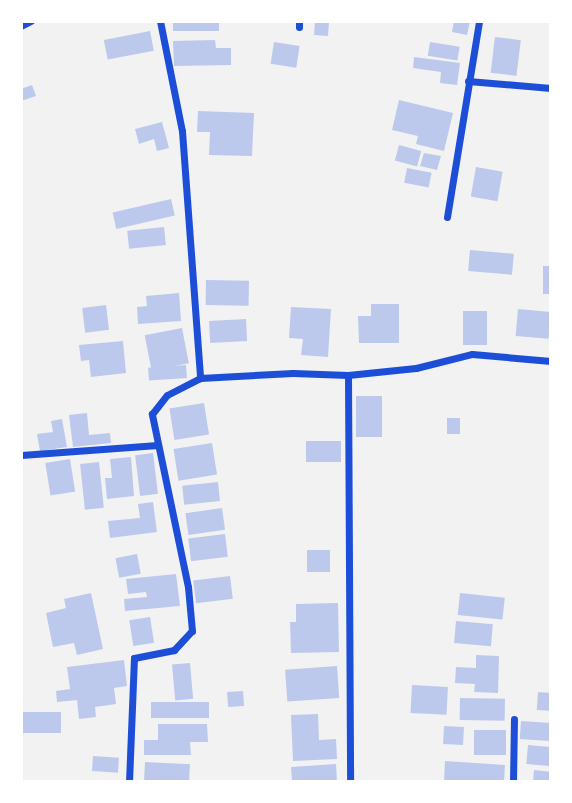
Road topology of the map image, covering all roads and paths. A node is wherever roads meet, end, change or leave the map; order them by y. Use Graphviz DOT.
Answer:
graph roads {
  1 [pos="31,21"];
  2 [pos="160,21"];
  3 [pos="479,21"];
  4 [pos="21,26"];
  5 [pos="468,81"];
  6 [pos="551,88"];
  7 [pos="447,217"];
  8 [pos="551,361"];
  9 [pos="348,375"];
  10 [pos="200,378"];
  11 [pos="158,445"];
  12 [pos="21,455"];
  13 [pos="514,719"];
  14 [pos="129,782"];
  15 [pos="350,782"];
  16 [pos="513,782"];
  1 -- 4 [label="street"];
  2 -- 10 [label="street"];
  3 -- 5 [label="street"];
  5 -- 6 [label="street"];
  5 -- 7 [label="street"];
  8 -- 9 [label="street"];
  9 -- 10 [label="street"];
  9 -- 15 [label="street"];
  10 -- 11 [label="street"];
  11 -- 12 [label="street"];
  11 -- 14 [label="street"];
  13 -- 16 [label="street"];
}
